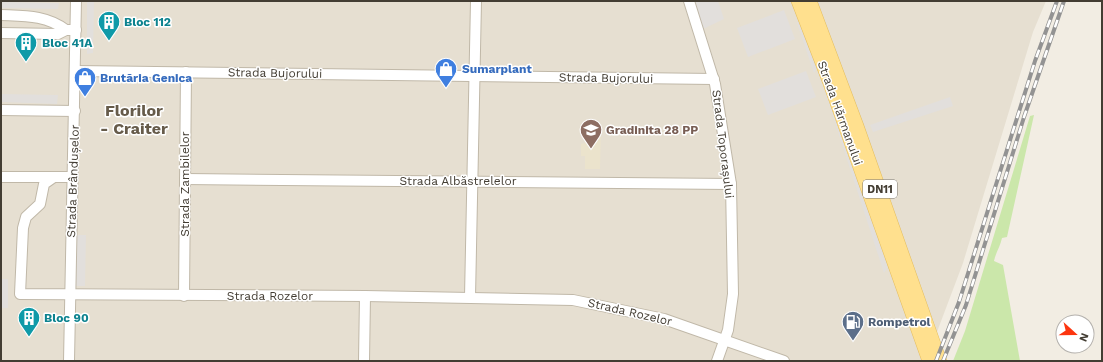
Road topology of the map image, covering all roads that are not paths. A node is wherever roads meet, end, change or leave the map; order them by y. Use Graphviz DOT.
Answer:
graph roads {
  1 [pos="76,1"];
  2 [pos="476,1"];
  3 [pos="689,1"];
  4 [pos="798,1"];
  5 [pos="810,1"];
  6 [pos="1,14"];
  7 [pos="71,30"];
  8 [pos="1,33"];
  9 [pos="75,70"];
  10 [pos="186,72"];
  11 [pos="474,76"];
  12 [pos="714,79"];
  13 [pos="1,110"];
  14 [pos="75,111"];
  15 [pos="1,177"];
  16 [pos="54,177"];
  17 [pos="73,177"];
  18 [pos="185,179"];
  19 [pos="472,181"];
  20 [pos="731,184"];
  21 [pos="70,295"];
  22 [pos="184,296"];
  23 [pos="365,296"];
  24 [pos="470,297"];
  25 [pos="724,340"];
  26 [pos="69,361"];
  27 [pos="364,361"];
  28 [pos="717,361"];
  29 [pos="784,361"];
  30 [pos="929,361"];
  31 [pos="940,361"];
  1 -- 7 [label="street, Strada Brândușelor"];
  2 -- 11 [label="street"];
  3 -- 12 [label="street, Strada Toporașului"];
  4 -- 30 [label="main road, Strada Hărmanului / DN11"];
  5 -- 31 [label="main road, Strada Hărmanului / DN11"];
  6 -- 7 [label="street"];
  7 -- 8 [label="street"];
  7 -- 9 [label="street, Strada Brândușelor"];
  9 -- 10 [label="street, Strada Bujorului"];
  9 -- 14 [label="street, Strada Brândușelor"];
  10 -- 11 [label="street, Strada Bujorului"];
  10 -- 18 [label="street, Strada Zambilelor"];
  11 -- 12 [label="street, Strada Bujorului"];
  11 -- 19 [label="street"];
  12 -- 20 [label="street, Strada Toporașului"];
  13 -- 14 [label="street"];
  14 -- 17 [label="street, Strada Brândușelor"];
  15 -- 16 [label="street"];
  16 -- 17 [label="street"];
  16 -- 21 [label="street, Strada Rozelor"];
  17 -- 21 [label="street, Strada Brândușelor"];
  18 -- 19 [label="street, Strada Albăstrelelor"];
  18 -- 22 [label="street, Strada Zambilelor"];
  19 -- 20 [label="street, Strada Albăstrelelor"];
  19 -- 24 [label="street"];
  20 -- 25 [label="street, Strada Toporașului"];
  21 -- 22 [label="street, Strada Rozelor"];
  21 -- 26 [label="street, Strada Brândușelor"];
  22 -- 23 [label="street, Strada Rozelor"];
  23 -- 24 [label="street, Strada Rozelor"];
  23 -- 27 [label="street"];
  24 -- 25 [label="street, Strada Rozelor"];
  25 -- 28 [label="street, Strada Toporașului"];
  25 -- 29 [label="street, Strada Rozelor"];
}
